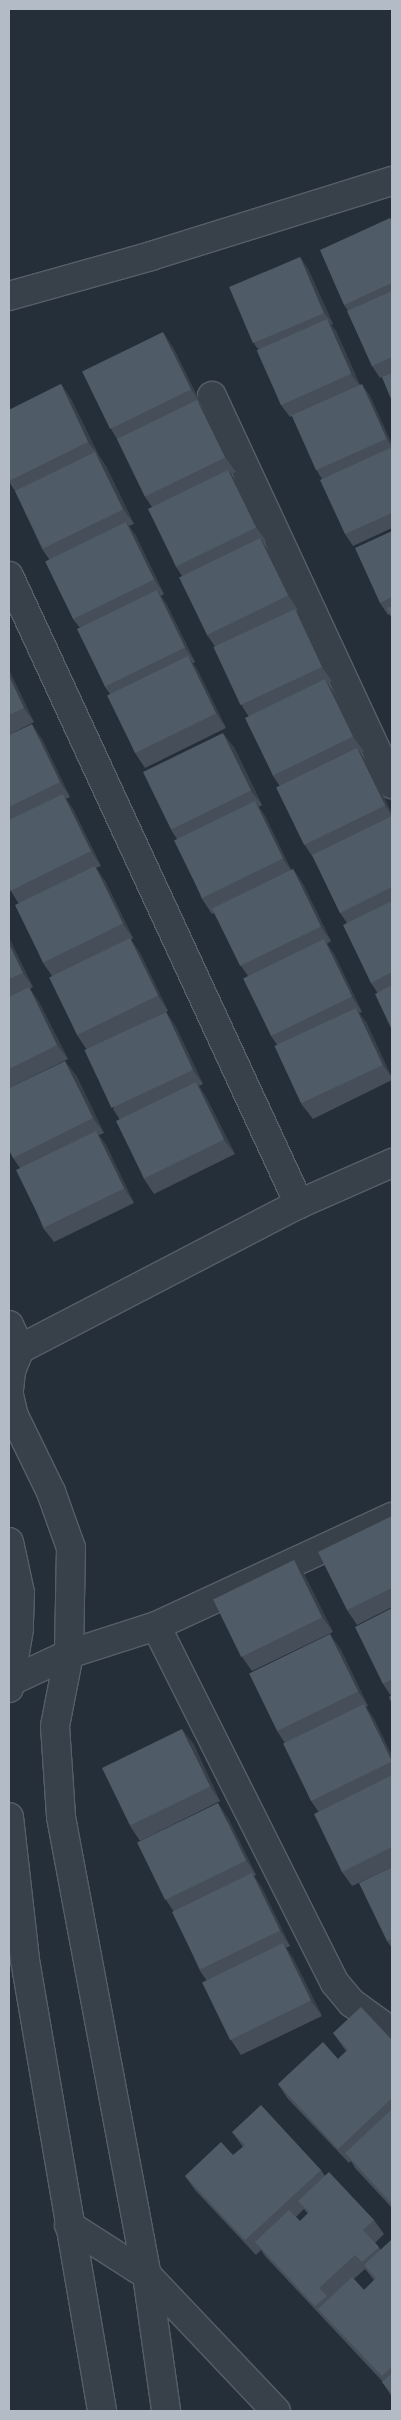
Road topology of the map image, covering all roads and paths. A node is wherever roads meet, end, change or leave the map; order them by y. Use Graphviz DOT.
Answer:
graph roads {
  1 [pos="392,181"];
  2 [pos="9,296"];
  3 [pos="212,396"];
  4 [pos="9,576"];
  5 [pos="392,784"];
  6 [pos="392,1162"];
  7 [pos="299,1204"];
  8 [pos="14,1336"];
  9 [pos="9,1390"];
  10 [pos="9,1395"];
  11 [pos="392,1517"];
  12 [pos="9,1542"];
  13 [pos="156,1626"];
  14 [pos="69,1654"];
  15 [pos="9,1682"];
  16 [pos="9,1688"];
  17 [pos="9,1817"];
  18 [pos="392,2032"];
  19 [pos="69,2226"];
  20 [pos="147,2275"];
  21 [pos="102,2411"];
  22 [pos="166,2411"];
  23 [pos="276,2411"];
  1 -- 2 [label="street"];
  3 -- 5 [label="street"];
  4 -- 7 [label="street"];
  6 -- 7 [label="street"];
  7 -- 8 [label="street"];
  8 -- 9 [label="street"];
  10 -- 14 [label="street"];
  11 -- 13 [label="street"];
  12 -- 15 [label="street"];
  13 -- 14 [label="street"];
  13 -- 18 [label="street"];
  14 -- 15 [label="street"];
  14 -- 20 [label="street"];
  15 -- 16 [label="street"];
  17 -- 19 [label="street"];
  19 -- 20 [label="street"];
  19 -- 21 [label="street"];
  20 -- 22 [label="street"];
  20 -- 23 [label="street"];
}
